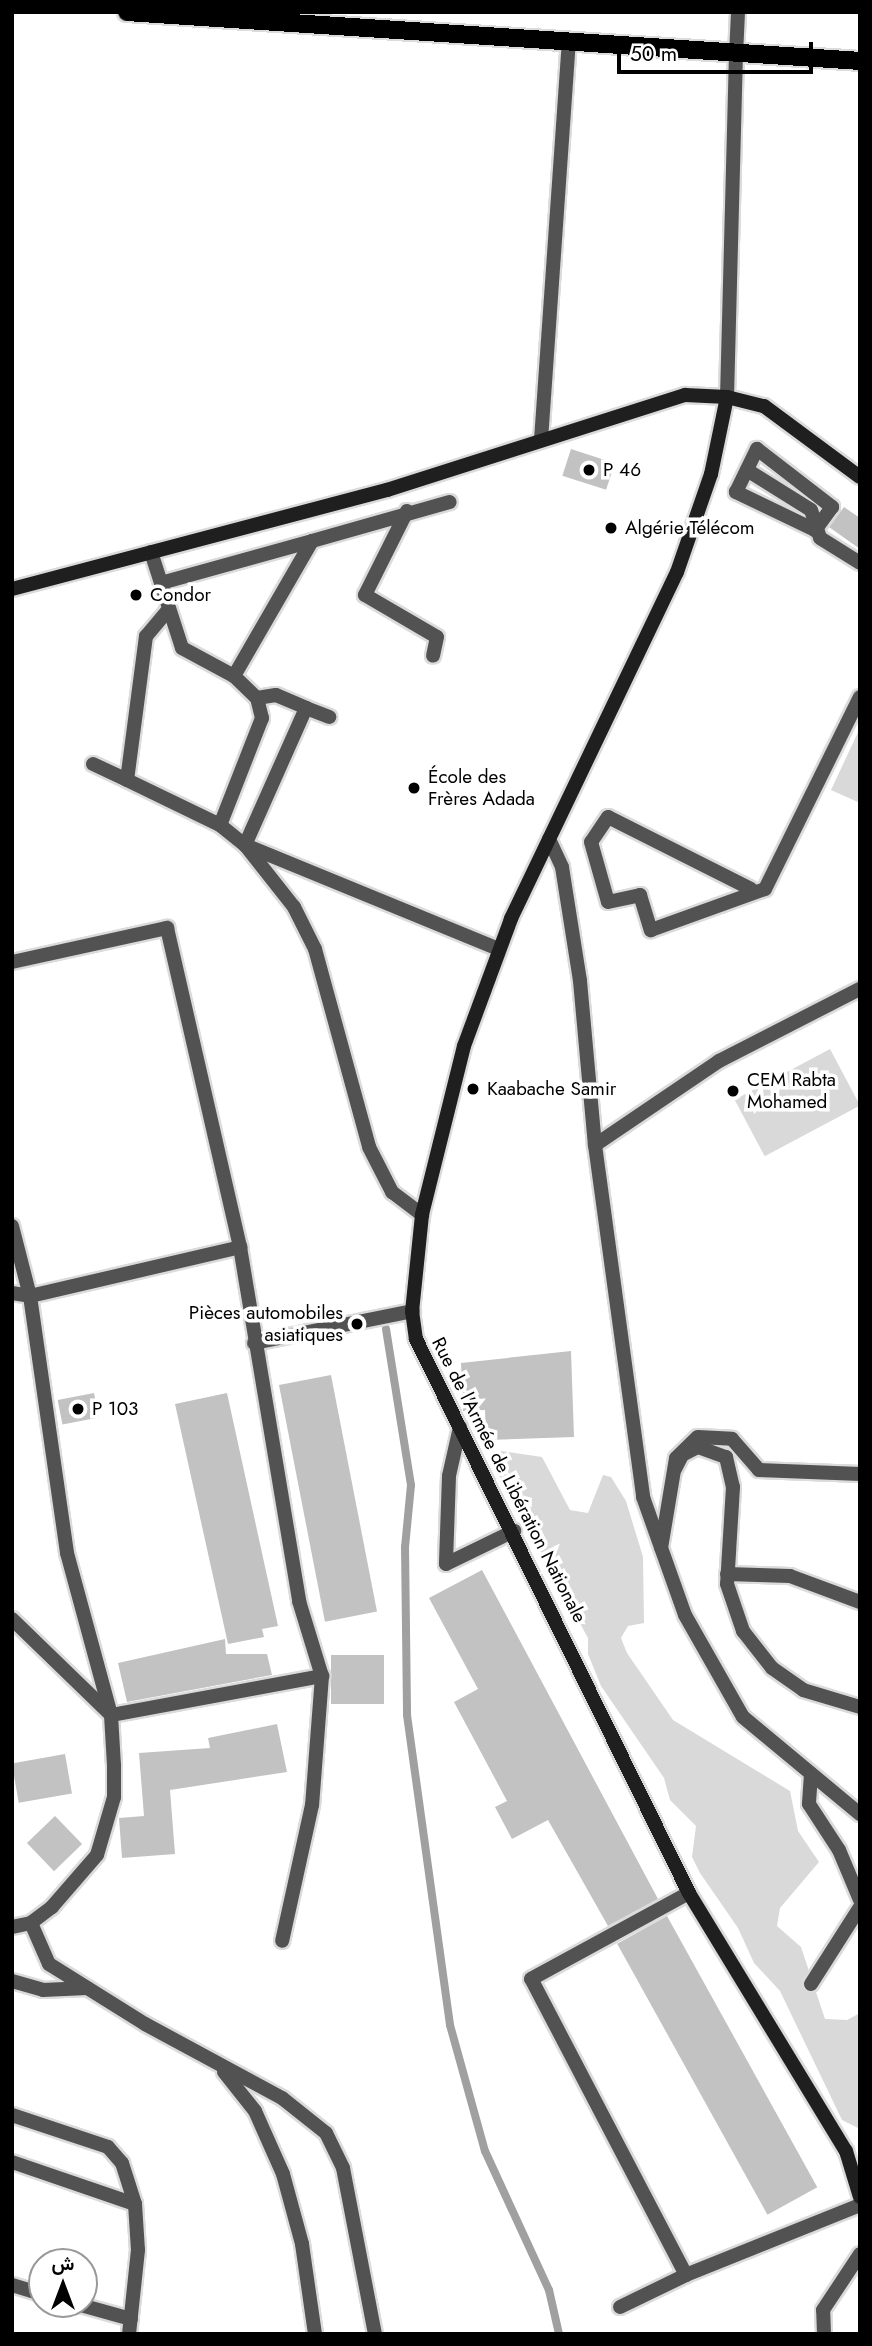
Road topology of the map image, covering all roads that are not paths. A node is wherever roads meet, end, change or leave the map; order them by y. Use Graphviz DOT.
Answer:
graph roads {
  1 [pos="127,12"];
  2 [pos="738,12"];
  3 [pos="569,44"];
  4 [pos="736,55"];
  5 [pos="860,61"];
  6 [pos="727,397"];
  7 [pos="541,440"];
  8 [pos="747,470"];
  9 [pos="860,477"];
  10 [pos="450,502"];
  11 [pos="407,511"];
  12 [pos="815,530"];
  13 [pos="312,541"];
  14 [pos="150,552"];
  15 [pos="860,562"];
  16 [pos="161,583"];
  17 [pos="12,589"];
  18 [pos="169,609"];
  19 [pos="433,656"];
  20 [pos="234,676"];
  21 [pos="860,697"];
  22 [pos="257,698"];
  23 [pos="306,708"];
  24 [pos="330,717"];
  25 [pos="93,764"];
  26 [pos="127,780"];
  27 [pos="220,825"];
  28 [pos="549,839"];
  29 [pos="245,845"];
  30 [pos="751,889"];
  31 [pos="498,949"];
  32 [pos="12,962"];
  33 [pos="860,989"];
  34 [pos="595,1145"];
  35 [pos="422,1215"];
  36 [pos="12,1226"];
  37 [pos="240,1247"];
  38 [pos="12,1293"];
  39 [pos="30,1296"];
  40 [pos="408,1312"];
  41 [pos="254,1343"];
  42 [pos="460,1427"];
  43 [pos="675,1469"];
  44 [pos="860,1474"];
  45 [pos="514,1531"];
  46 [pos="661,1549"];
  47 [pos="727,1574"];
  48 [pos="860,1602"];
  49 [pos="12,1619"];
  50 [pos="323,1676"];
  51 [pos="860,1707"];
  52 [pos="111,1714"];
  53 [pos="811,1774"];
  54 [pos="860,1814"];
  55 [pos="689,1893"];
  56 [pos="860,1900"];
  57 [pos="860,1907"];
  58 [pos="31,1923"];
  59 [pos="12,1927"];
  60 [pos="282,1941"];
  61 [pos="12,1981"];
  62 [pos="811,1984"];
  63 [pos="88,1988"];
  64 [pos="215,2062"];
  65 [pos="12,2115"];
  66 [pos="12,2162"];
  67 [pos="860,2197"];
  68 [pos="135,2204"];
  69 [pos="860,2205"];
  70 [pos="860,2254"];
  71 [pos="686,2275"];
  72 [pos="621,2307"];
  73 [pos="98,2313"];
  74 [pos="130,2327"];
  75 [pos="315,2334"];
  76 [pos="375,2334"];
  77 [pos="824,2334"];
  1 -- 3 [label="main road"];
  2 -- 4 [label="street"];
  3 -- 4 [label="main road"];
  3 -- 7 [label="street"];
  4 -- 5 [label="main road"];
  4 -- 6 [label="street"];
  6 -- 7 [label="main road"];
  6 -- 9 [label="main road"];
  6 -- 28 [label="main road, Rue de l'Armée de Libération Nationale"];
  7 -- 14 [label="main road"];
  8 -- 12 [label="street"];
  8 -- 12 [label="street"];
  8 -- 12 [label="street"];
  10 -- 11 [label="street"];
  11 -- 13 [label="street"];
  11 -- 19 [label="street"];
  12 -- 15 [label="street"];
  13 -- 16 [label="street"];
  13 -- 20 [label="street"];
  14 -- 16 [label="street"];
  14 -- 17 [label="main road"];
  16 -- 18 [label="street"];
  18 -- 20 [label="street"];
  18 -- 26 [label="street"];
  20 -- 22 [label="street"];
  21 -- 30 [label="street"];
  22 -- 23 [label="street"];
  22 -- 27 [label="street"];
  23 -- 24 [label="street"];
  23 -- 29 [label="street"];
  25 -- 26 [label="street"];
  26 -- 27 [label="street"];
  27 -- 29 [label="street"];
  28 -- 31 [label="main road, Rue de l'Armée de Libération Nationale"];
  28 -- 34 [label="street"];
  29 -- 31 [label="street"];
  29 -- 35 [label="street"];
  30 -- 30 [label="street"];
  31 -- 35 [label="main road, Rue de l'Armée de Libération Nationale"];
  32 -- 37 [label="street"];
  33 -- 34 [label="street"];
  34 -- 46 [label="street"];
  35 -- 40 [label="main road, Rue de l'Armée de Libération Nationale"];
  36 -- 39 [label="street"];
  37 -- 39 [label="street"];
  37 -- 41 [label="street"];
  38 -- 39 [label="street"];
  39 -- 52 [label="street"];
  40 -- 41 [label="street"];
  40 -- 42 [label="main road, Rue de l'Armée de Libération Nationale"];
  41 -- 50 [label="street"];
  42 -- 45 [label="main road, Rue de l'Armée de Libération Nationale"];
  42 -- 45 [label="street"];
  43 -- 44 [label="street"];
  43 -- 46 [label="street"];
  43 -- 47 [label="street"];
  45 -- 55 [label="main road, Rue de l'Armée de Libération Nationale"];
  46 -- 53 [label="street"];
  47 -- 48 [label="street"];
  47 -- 51 [label="street"];
  49 -- 52 [label="street"];
  50 -- 52 [label="street"];
  50 -- 60 [label="street"];
  52 -- 58 [label="street"];
  53 -- 54 [label="street"];
  53 -- 56 [label="street"];
  55 -- 67 [label="main road, Rue de l'Armée de Libération Nationale"];
  55 -- 71 [label="street"];
  57 -- 62 [label="street"];
  58 -- 59 [label="street"];
  58 -- 63 [label="street"];
  61 -- 63 [label="street"];
  63 -- 64 [label="street"];
  64 -- 75 [label="street"];
  64 -- 76 [label="street"];
  65 -- 68 [label="street"];
  66 -- 68 [label="street"];
  68 -- 74 [label="street"];
  69 -- 71 [label="street"];
  70 -- 77 [label="street"];
  71 -- 72 [label="street"];
  73 -- 74 [label="street"];
}
